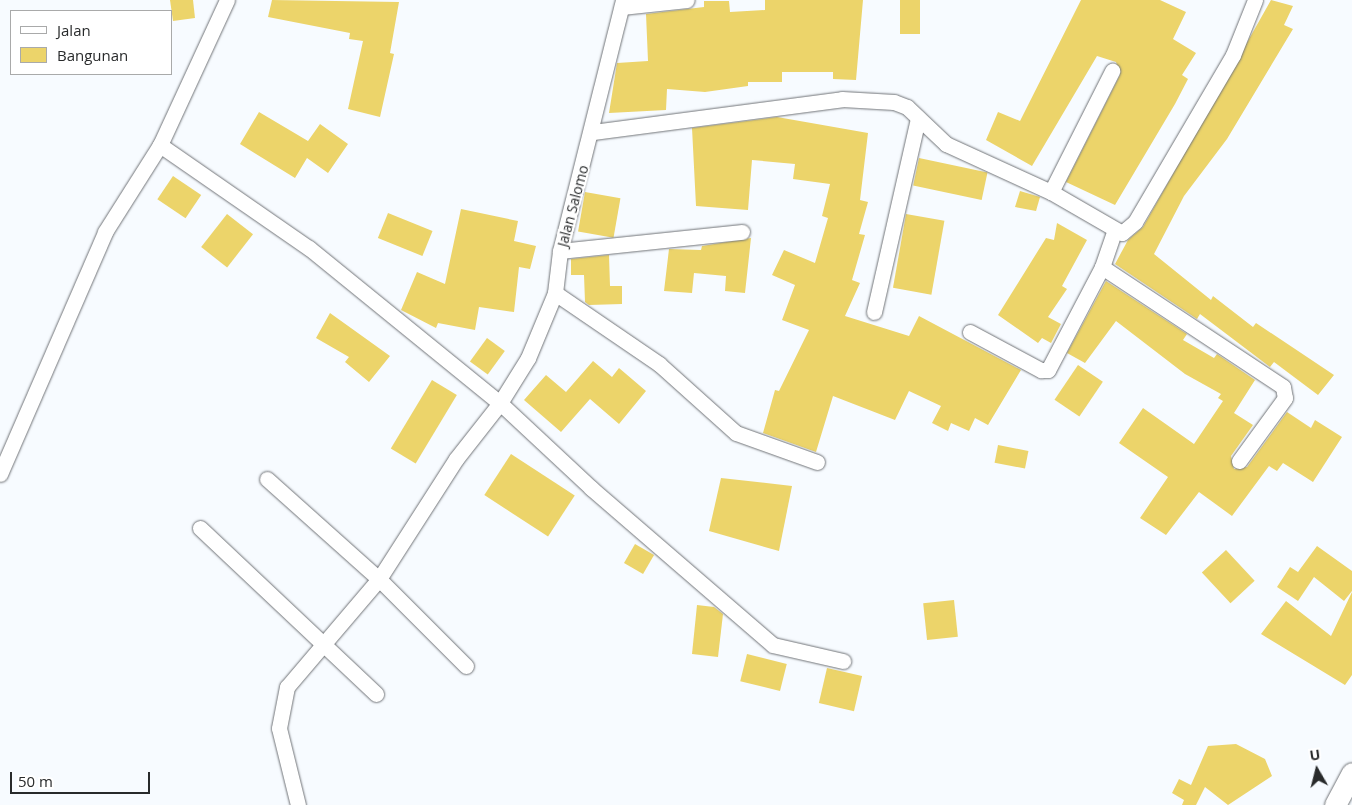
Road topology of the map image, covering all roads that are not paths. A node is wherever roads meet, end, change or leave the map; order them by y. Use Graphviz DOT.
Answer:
graph roads {
  1 [pos="227,0"];
  2 [pos="687,0"];
  3 [pos="1254,0"];
  4 [pos="623,4"];
  5 [pos="1112,71"];
  6 [pos="918,118"];
  7 [pos="593,132"];
  8 [pos="160,144"];
  9 [pos="1051,192"];
  10 [pos="1115,230"];
  11 [pos="742,232"];
  12 [pos="560,251"];
  13 [pos="1102,267"];
  14 [pos="555,293"];
  15 [pos="874,312"];
  16 [pos="970,332"];
  17 [pos="500,403"];
  18 [pos="817,462"];
  19 [pos="1238,462"];
  20 [pos="0,474"];
  21 [pos="268,480"];
  22 [pos="200,528"];
  23 [pos="379,579"];
  24 [pos="321,644"];
  25 [pos="843,661"];
  26 [pos="466,666"];
  27 [pos="376,694"];
  28 [pos="1352,773"];
  29 [pos="298,805"];
  30 [pos="1336,805"];
  1 -- 8 [label="street"];
  2 -- 4 [label="street"];
  3 -- 10 [label="street"];
  4 -- 7 [label="street, Jalan Salomo"];
  5 -- 9 [label="street"];
  6 -- 7 [label="street"];
  6 -- 9 [label="street"];
  6 -- 15 [label="street"];
  7 -- 12 [label="street, Jalan Salomo"];
  8 -- 17 [label="street"];
  8 -- 20 [label="street"];
  9 -- 10 [label="street"];
  10 -- 13 [label="street"];
  11 -- 12 [label="street"];
  12 -- 14 [label="street, Jalan Salomo"];
  13 -- 16 [label="street"];
  13 -- 19 [label="street"];
  14 -- 17 [label="street, Jalan Salomo"];
  14 -- 18 [label="street"];
  17 -- 23 [label="street, Jalan Salomo"];
  17 -- 25 [label="street"];
  21 -- 23 [label="street"];
  22 -- 24 [label="street"];
  23 -- 24 [label="street, Jalan Salomo"];
  23 -- 26 [label="street"];
  24 -- 27 [label="street"];
  24 -- 29 [label="street, Jalan Salomo"];
  28 -- 30 [label="main road"];
}
